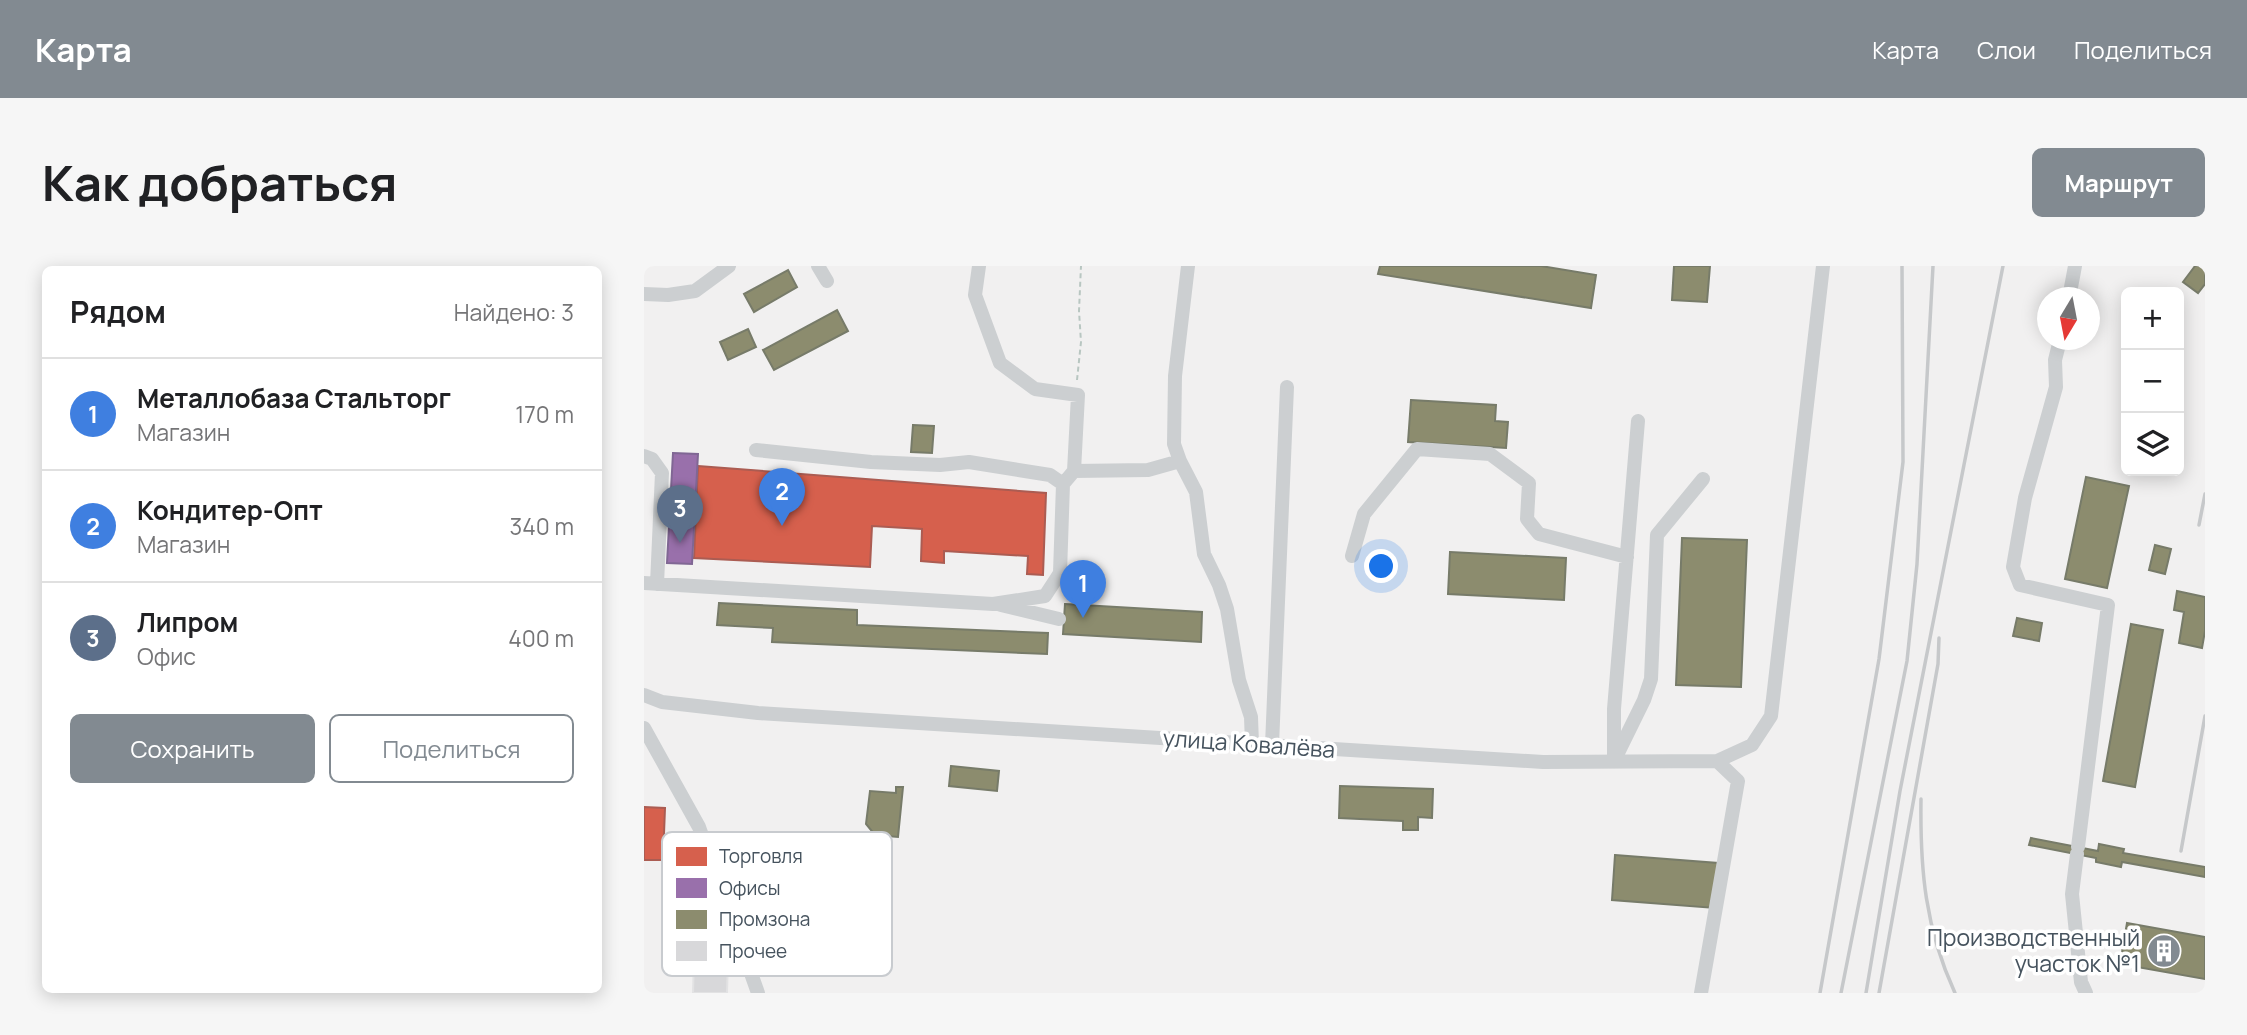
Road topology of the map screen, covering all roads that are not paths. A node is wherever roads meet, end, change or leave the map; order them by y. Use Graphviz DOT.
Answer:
graph roads {
  1 [pos="729,266"];
  2 [pos="818,266"];
  3 [pos="979,266"];
  4 [pos="1188,266"];
  5 [pos="1823,266"];
  6 [pos="2076,266"];
  7 [pos="827,281"];
  8 [pos="2071,287"];
  9 [pos="644,294"];
  10 [pos="2058,350"];
  11 [pos="1287,387"];
  12 [pos="1638,421"];
  13 [pos="756,450"];
  14 [pos="644,456"];
  15 [pos="1180,461"];
  16 [pos="1074,471"];
  17 [pos="1703,479"];
  18 [pos="1063,484"];
  19 [pos="1352,556"];
  20 [pos="1627,557"];
  21 [pos="650,584"];
  22 [pos="993,604"];
  23 [pos="1059,619"];
  24 [pos="644,695"];
  25 [pos="644,728"];
  26 [pos="1252,744"];
  27 [pos="1272,745"];
  28 [pos="1614,761"];
  29 [pos="1717,761"];
  30 [pos="701,832"];
  31 [pos="752,976"];
  32 [pos="758,993"];
  33 [pos="1701,993"];
  34 [pos="2086,993"];
  1 -- 9 [label="street"];
  2 -- 7 [label="street"];
  3 -- 16 [label="street"];
  4 -- 15 [label="street"];
  5 -- 29 [label="street, улица Ковалёва"];
  6 -- 8 [label="street"];
  10 -- 34 [label="street"];
  11 -- 27 [label="street"];
  12 -- 20 [label="street"];
  13 -- 18 [label="street"];
  14 -- 21 [label="street"];
  15 -- 16 [label="street"];
  15 -- 26 [label="street"];
  16 -- 18 [label="street"];
  17 -- 28 [label="street"];
  18 -- 22 [label="street"];
  19 -- 20 [label="street"];
  20 -- 28 [label="street"];
  21 -- 22 [label="street"];
  22 -- 23 [label="street"];
  24 -- 26 [label="street, улица Ковалёва"];
  25 -- 30 [label="street"];
  26 -- 27 [label="street, улица Ковалёва"];
  27 -- 28 [label="street, улица Ковалёва"];
  28 -- 29 [label="street, улица Ковалёва"];
  29 -- 33 [label="street"];
  31 -- 32 [label="street"];
}
